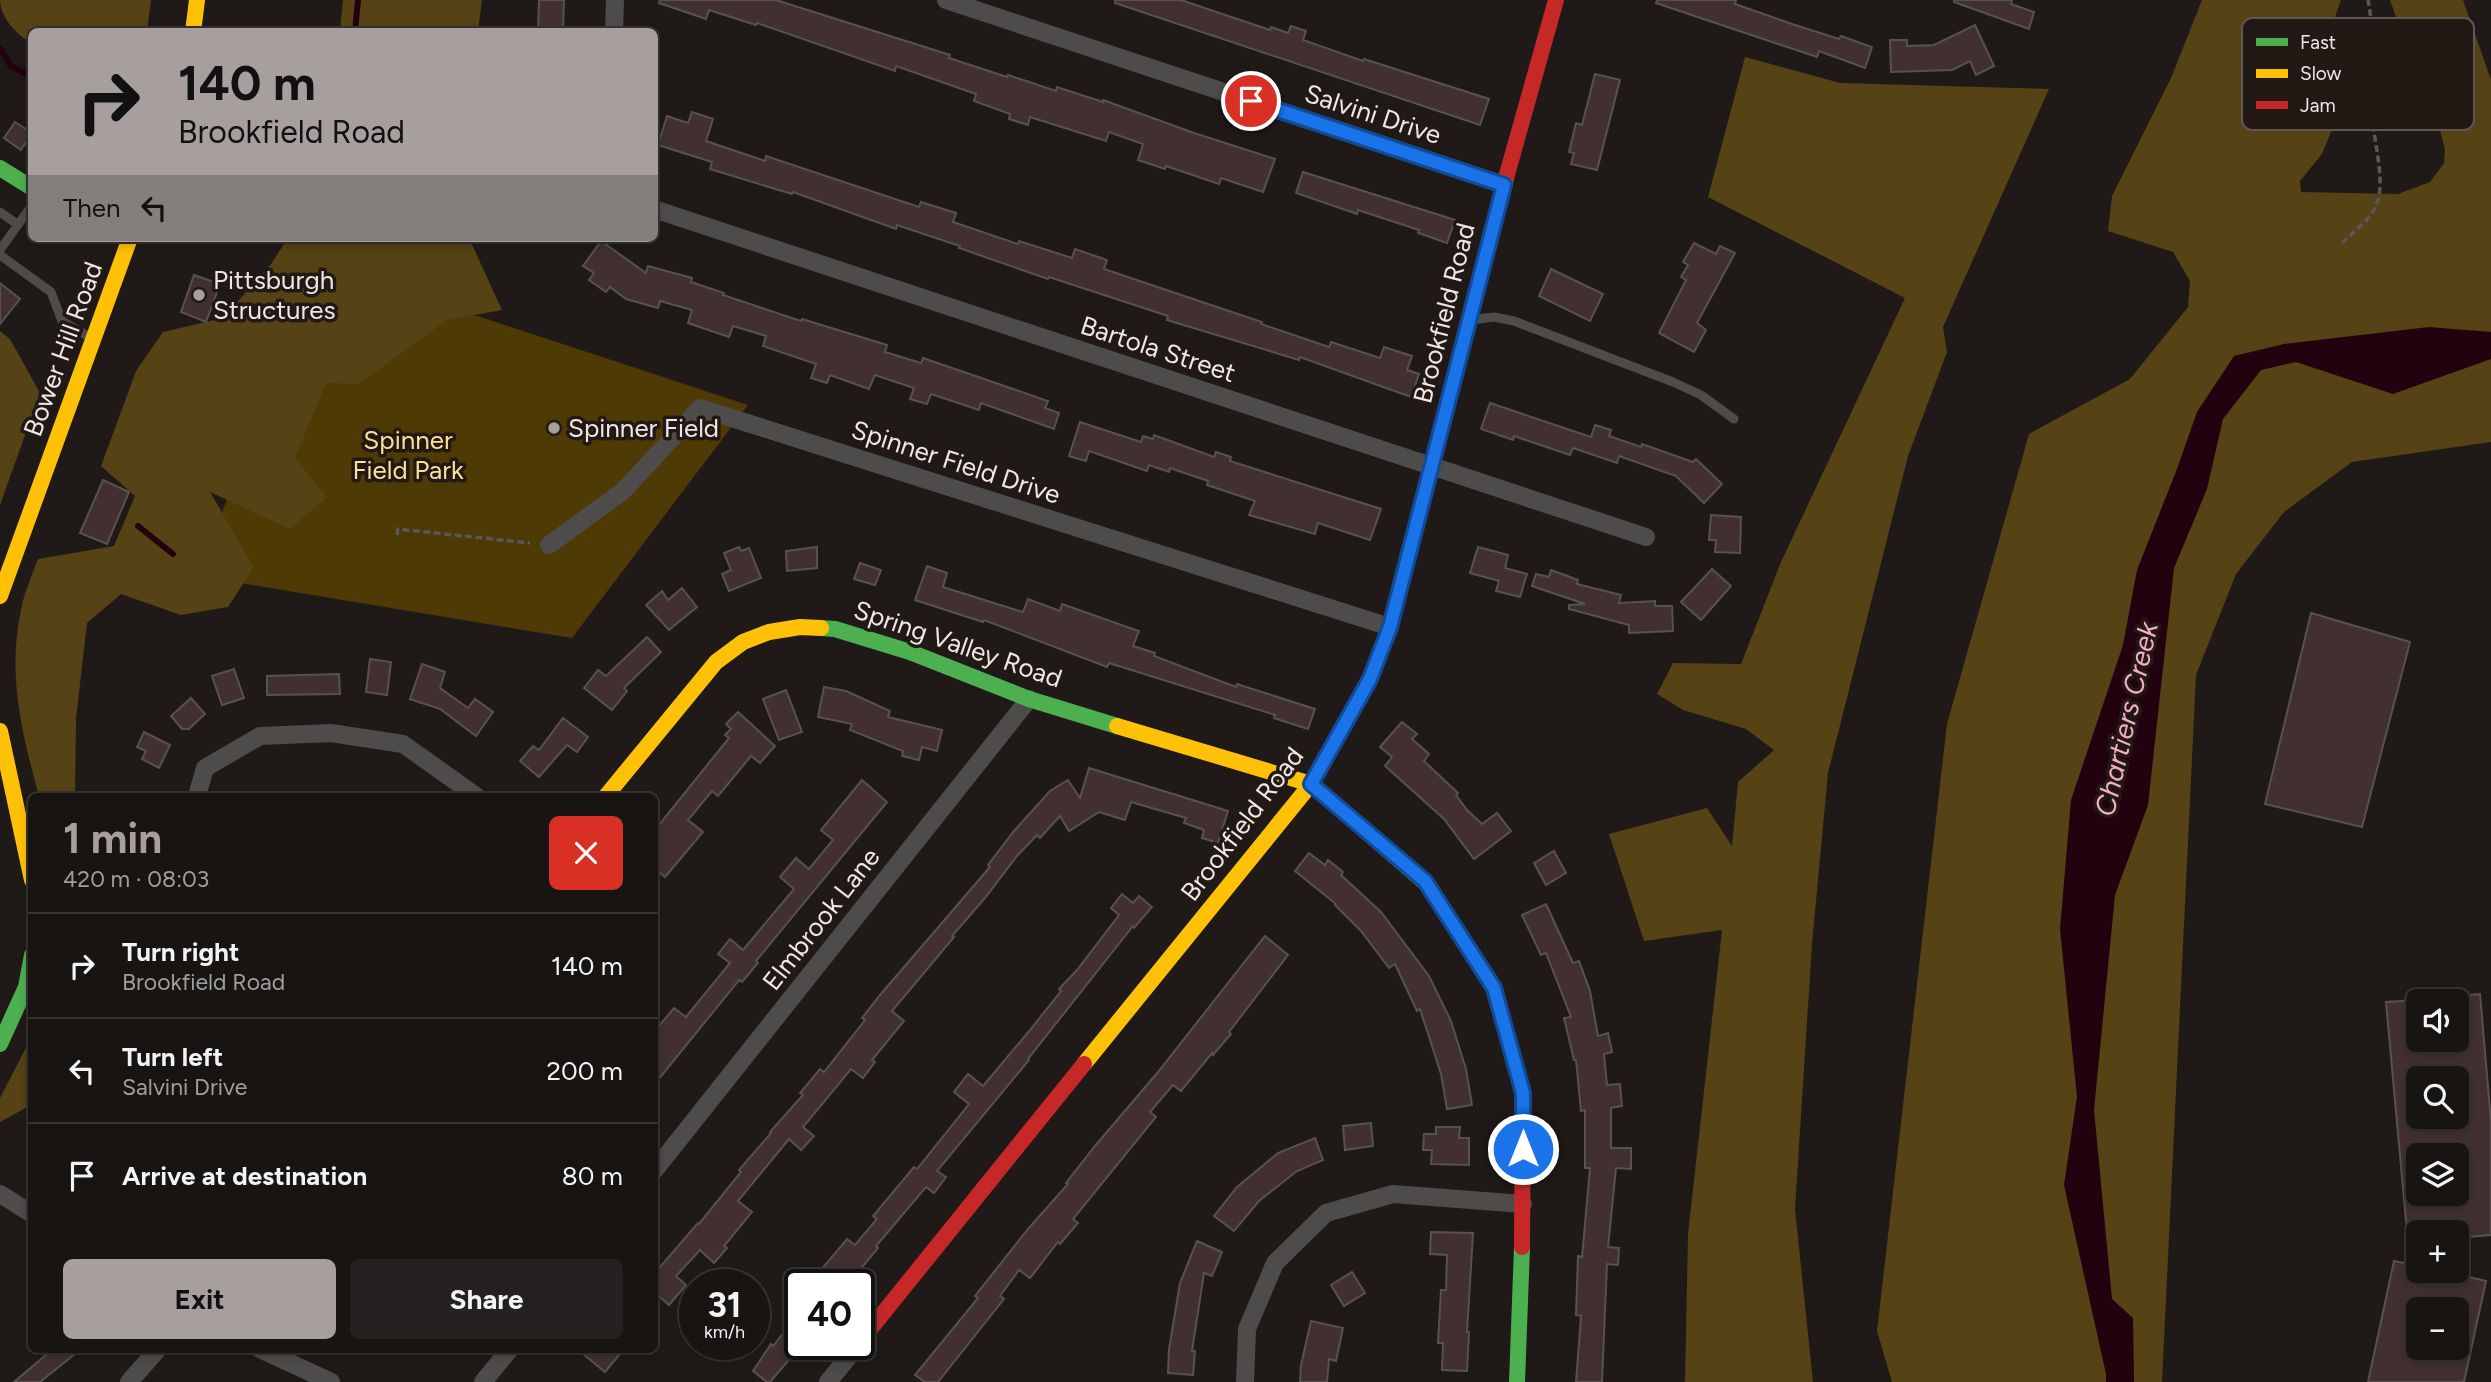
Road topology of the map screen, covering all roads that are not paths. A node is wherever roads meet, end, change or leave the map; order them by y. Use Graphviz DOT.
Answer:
graph roads {
  1 [pos="197,0"];
  2 [pos="615,0"];
  3 [pos="946,0"];
  4 [pos="1556,0"];
  5 [pos="194,28"];
  6 [pos="614,28"];
  7 [pos="0,168"];
  8 [pos="1504,185"];
  9 [pos="28,186"];
  10 [pos="28,210"];
  11 [pos="658,210"];
  12 [pos="0,212"];
  13 [pos="17,224"];
  14 [pos="126,242"];
  15 [pos="0,252"];
  16 [pos="1469,320"];
  17 [pos="93,339"];
  18 [pos="1734,419"];
  19 [pos="1432,467"];
  20 [pos="1646,537"];
  21 [pos="550,545"];
  22 [pos="0,596"];
  23 [pos="1390,627"];
  24 [pos="1029,699"];
  25 [pos="0,731"];
  26 [pos="1311,784"];
  27 [pos="198,793"];
  28 [pos="472,793"];
  29 [pos="608,793"];
  30 [pos="28,861"];
  31 [pos="28,976"];
  32 [pos="0,1044"];
  33 [pos="658,1166"];
  34 [pos="0,1194"];
  35 [pos="1523,1204"];
  36 [pos="28,1212"];
  37 [pos="875,1324"];
  38 [pos="154,1353"];
  39 [pos="269,1353"];
  40 [pos="507,1353"];
  41 [pos="846,1360"];
  42 [pos="129,1382"];
  43 [pos="331,1382"];
  44 [pos="483,1382"];
  45 [pos="828,1382"];
  46 [pos="1245,1382"];
  47 [pos="1517,1382"];
  1 -- 5 [label="street"];
  2 -- 6 [label="street"];
  3 -- 8 [label="street, Salvini Drive"];
  4 -- 8 [label="street, Brookfield Road"];
  7 -- 9 [label="street"];
  8 -- 16 [label="street, Brookfield Road"];
  10 -- 13 [label="lane"];
  11 -- 19 [label="street, Bartola Street"];
  12 -- 13 [label="lane"];
  13 -- 15 [label="lane"];
  14 -- 17 [label="street, Bower Hill Road"];
  15 -- 17 [label="lane"];
  16 -- 18 [label="lane"];
  16 -- 19 [label="street, Brookfield Road"];
  17 -- 22 [label="street, Bower Hill Road"];
  19 -- 20 [label="street, Bartola Street"];
  19 -- 23 [label="street, Brookfield Road"];
  21 -- 23 [label="street, Spinner Field Drive"];
  23 -- 26 [label="street, Brookfield Road"];
  24 -- 26 [label="street, Spring Valley Road"];
  24 -- 29 [label="street, Spring Valley Road"];
  24 -- 33 [label="street, Elmbrook Lane"];
  25 -- 30 [label="street"];
  26 -- 35 [label="street"];
  26 -- 37 [label="street, Brookfield Road"];
  27 -- 28 [label="street"];
  31 -- 32 [label="street"];
  34 -- 36 [label="street"];
  35 -- 46 [label="street"];
  35 -- 47 [label="street"];
  38 -- 42 [label="street"];
  39 -- 43 [label="street"];
  40 -- 44 [label="street"];
  41 -- 45 [label="street, Brookfield Road"];
}
